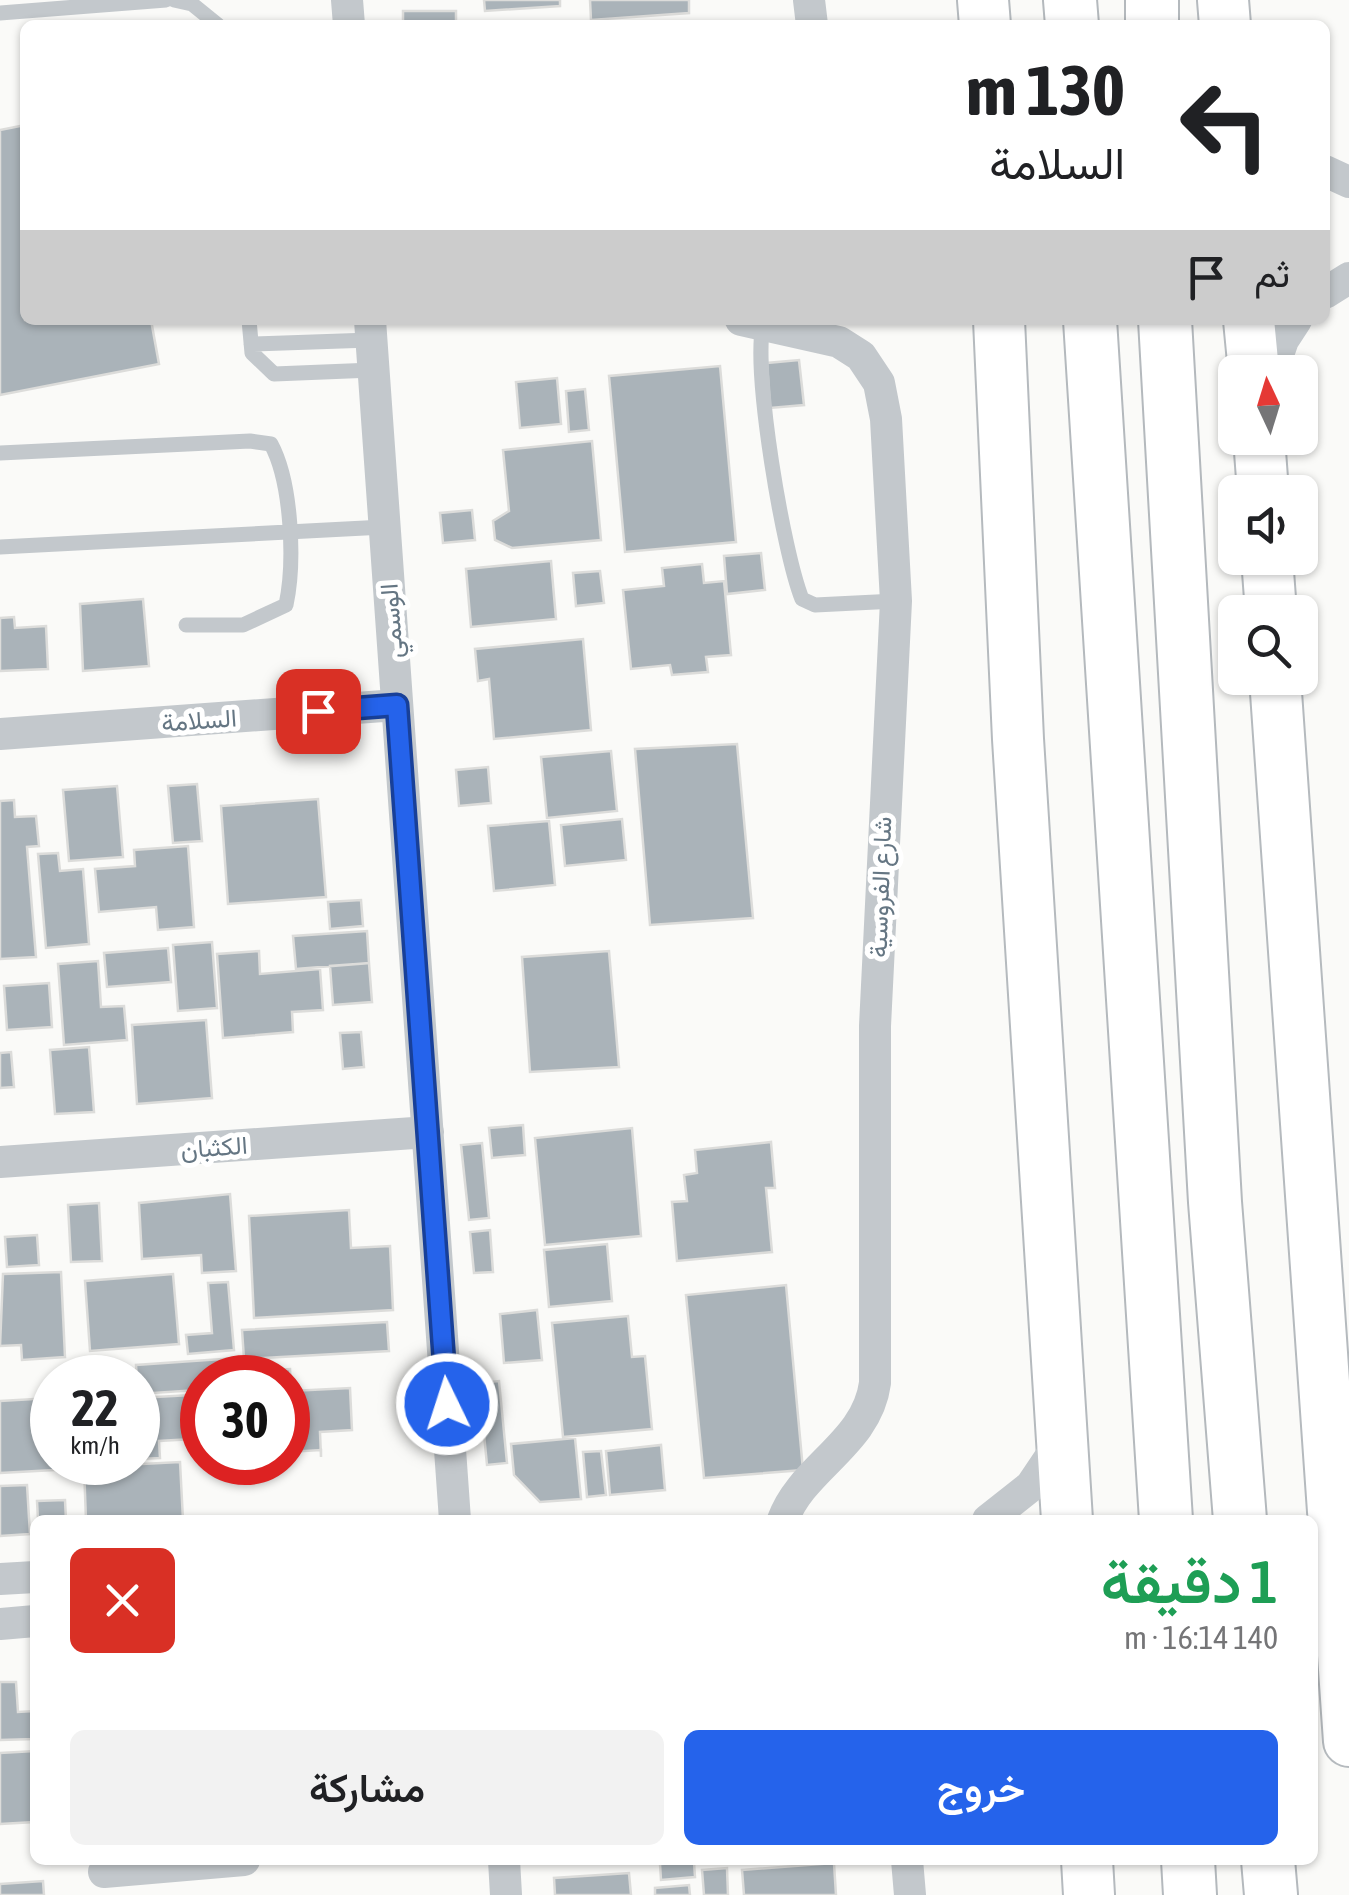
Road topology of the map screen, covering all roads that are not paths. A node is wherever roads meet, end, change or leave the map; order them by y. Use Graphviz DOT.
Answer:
graph roads {
  1 [pos="170,0"];
  2 [pos="0,13"];
  3 [pos="212,20"];
  4 [pos="249,325"];
  5 [pos="752,325"];
  6 [pos="761,325"];
  7 [pos="1000,325"];
  8 [pos="1090,325"];
  9 [pos="1165,325"];
  10 [pos="1249,325"];
  11 [pos="1294,325"];
  12 [pos="371,343"];
  13 [pos="251,344"];
  14 [pos="1252,355"];
  15 [pos="1280,355"];
  16 [pos="0,453"];
  17 [pos="384,526"];
  18 [pos="288,531"];
  19 [pos="0,547"];
  20 [pos="896,601"];
  21 [pos="186,624"];
  22 [pos="1276,695"];
  23 [pos="397,705"];
  24 [pos="0,734"];
  25 [pos="428,1132"];
  26 [pos="0,1162"];
  27 [pos="1062,1440"];
  28 [pos="455,1515"];
  29 [pos="786,1515"];
  30 [pos="994,1515"];
  31 [pos="1067,1515"];
  32 [pos="1166,1515"];
  33 [pos="1240,1515"];
  34 [pos="30,1577"];
  35 [pos="0,1579"];
  36 [pos="30,1621"];
  37 [pos="0,1624"];
  38 [pos="1349,1741"];
  39 [pos="201,1865"];
  40 [pos="504,1865"];
  41 [pos="908,1865"];
  42 [pos="1087,1865"];
  43 [pos="1188,1865"];
  44 [pos="1268,1865"];
  45 [pos="105,1876"];
  46 [pos="506,1895"];
  47 [pos="910,1895"];
  48 [pos="1089,1895"];
  49 [pos="1190,1895"];
  50 [pos="1271,1895"];
  1 -- 2 [label="lane"];
  1 -- 3 [label="lane"];
  4 -- 13 [label="lane"];
  5 -- 20 [label="lane"];
  6 -- 20 [label="street, شارع الفروسية"];
  7 -- 27 [label="main road"];
  8 -- 32 [label="highway"];
  9 -- 33 [label="highway"];
  10 -- 14 [label="main road"];
  11 -- 15 [label="street"];
  12 -- 13 [label="lane"];
  12 -- 13 [label="lane"];
  12 -- 17 [label="street, الوسمي"];
  16 -- 18 [label="lane"];
  17 -- 18 [label="lane"];
  17 -- 23 [label="street, الوسمي"];
  18 -- 19 [label="lane"];
  18 -- 21 [label="lane"];
  20 -- 29 [label="street, شارع الفروسية"];
  22 -- 38 [label="main road"];
  23 -- 24 [label="street, السلامة"];
  23 -- 25 [label="street, الوسمي"];
  25 -- 26 [label="street, الكثبان"];
  25 -- 28 [label="street, الوسمي"];
  27 -- 30 [label="street"];
  27 -- 31 [label="main road"];
  34 -- 35 [label="street"];
  36 -- 37 [label="street"];
  39 -- 45 [label="street"];
  40 -- 46 [label="street"];
  41 -- 47 [label="street"];
  42 -- 48 [label="main road"];
  43 -- 49 [label="highway"];
  44 -- 50 [label="highway"];
}
